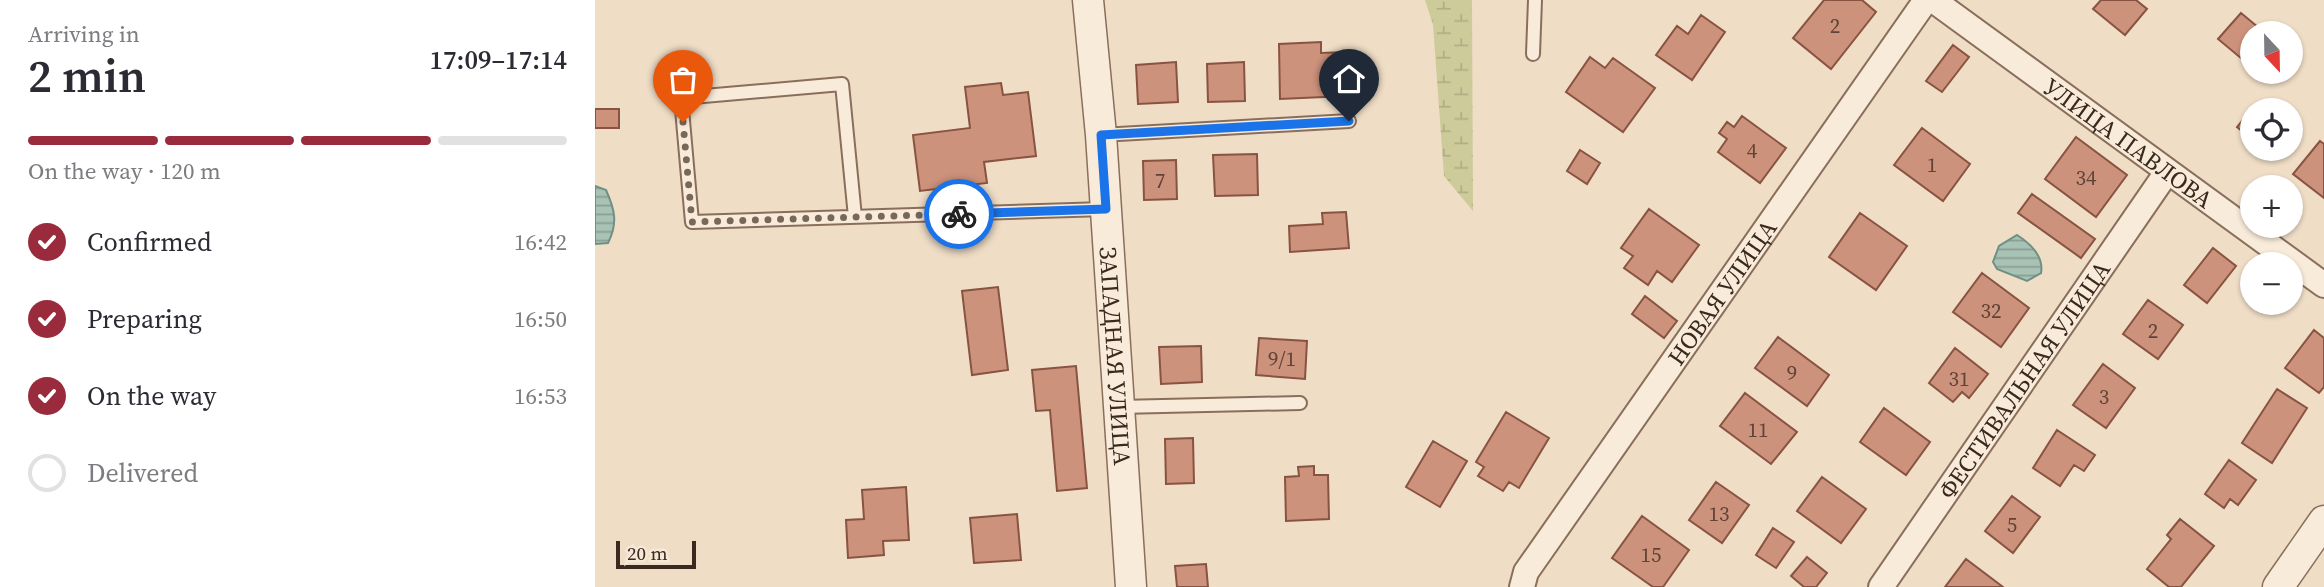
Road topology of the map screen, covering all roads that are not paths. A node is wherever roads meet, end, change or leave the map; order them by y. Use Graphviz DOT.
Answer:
graph roads {
  1 [pos="1088,0"];
  2 [pos="1535,0"];
  3 [pos="1926,0"];
  4 [pos="1933,0"];
  5 [pos="1533,54"];
  6 [pos="1349,121"];
  7 [pos="1101,135"];
  8 [pos="2167,172"];
  9 [pos="1106,209"];
  10 [pos="855,217"];
  11 [pos="2324,285"];
  12 [pos="1300,403"];
  13 [pos="1119,407"];
  14 [pos="2324,521"];
  15 [pos="1131,587"];
  16 [pos="1522,587"];
  17 [pos="1881,587"];
  18 [pos="2278,587"];
  1 -- 7 [label="street, ЗАПАДНАЯ УЛИЦА"];
  2 -- 5 [label="lane"];
  3 -- 16 [label="street, НОВАЯ УЛИЦА"];
  4 -- 8 [label="street, УЛИЦА ПАВЛОВА"];
  6 -- 7 [label="lane"];
  7 -- 9 [label="street, ЗАПАДНАЯ УЛИЦА"];
  8 -- 11 [label="street, УЛИЦА ПАВЛОВА"];
  8 -- 17 [label="street, ФЕСТИВАЛЬНАЯ УЛИЦА"];
  9 -- 10 [label="lane"];
  9 -- 13 [label="street, ЗАПАДНАЯ УЛИЦА"];
  10 -- 10 [label="lane"];
  12 -- 13 [label="lane"];
  13 -- 15 [label="street, ЗАПАДНАЯ УЛИЦА"];
  14 -- 18 [label="street"];
}
